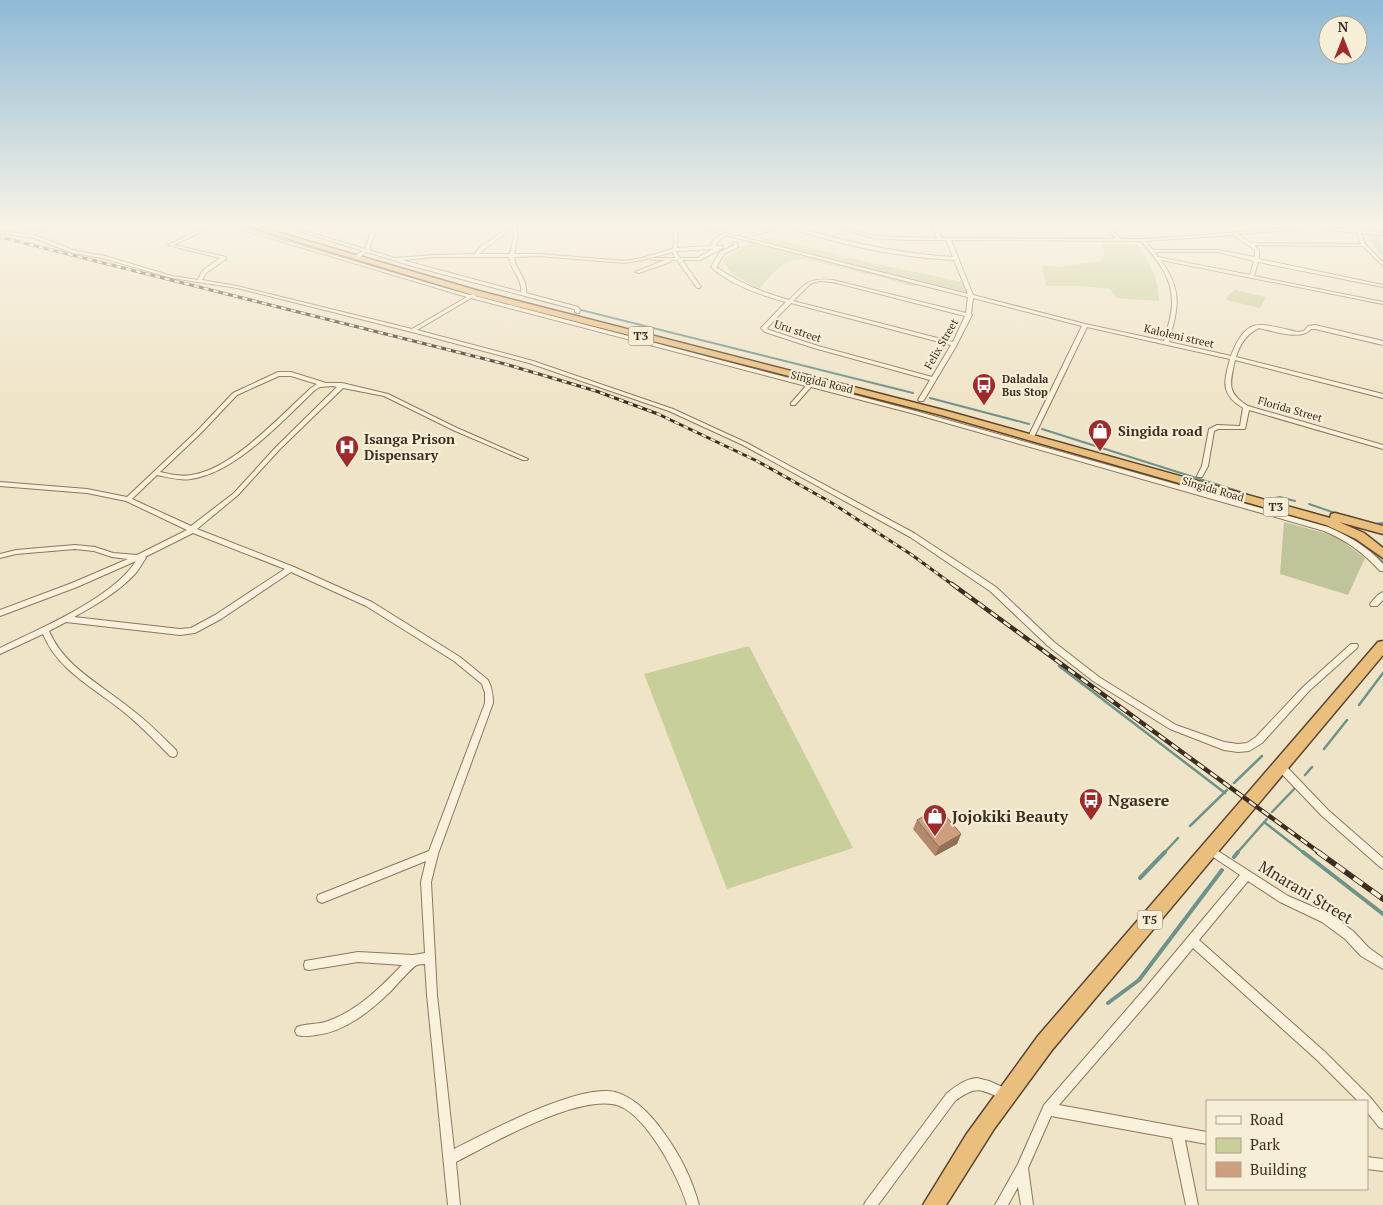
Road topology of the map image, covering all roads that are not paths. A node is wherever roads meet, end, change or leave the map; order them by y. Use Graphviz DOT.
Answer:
graph roads {
  1 [pos="217,283"];
  2 [pos="436,283"];
  3 [pos="445,283"];
  4 [pos="463,283"];
  5 [pos="484,283"];
  6 [pos="524,283"];
  7 [pos="697,283"];
  8 [pos="742,283"];
  9 [pos="808,283"];
  10 [pos="836,283"];
  11 [pos="922,283"];
  12 [pos="966,283"];
  13 [pos="1170,283"];
  14 [pos="1287,283"];
  15 [pos="1370,283"];
  16 [pos="1383,286"];
  17 [pos="699,287"];
  18 [pos="474,294"];
  19 [pos="523,294"];
  20 [pos="971,295"];
  21 [pos="789,302"];
  22 [pos="1383,303"];
  23 [pos="577,312"];
  24 [pos="969,315"];
  25 [pos="1086,325"];
  26 [pos="412,330"];
  27 [pos="1383,343"];
  28 [pos="954,344"];
  29 [pos="1166,344"];
  30 [pos="1232,358"];
  31 [pos="933,379"];
  32 [pos="812,382"];
  33 [pos="324,384"];
  34 [pos="342,386"];
  35 [pos="1383,396"];
  36 [pos="921,400"];
  37 [pos="793,404"];
  38 [pos="1246,407"];
  39 [pos="1032,434"];
  40 [pos="1383,447"];
  41 [pos="526,459"];
  42 [pos="155,473"];
  43 [pos="1200,476"];
  44 [pos="0,484"];
  45 [pos="128,499"];
  46 [pos="192,530"];
  47 [pos="1383,532"];
  48 [pos="1383,554"];
  49 [pos="0,556"];
  50 [pos="142,558"];
  51 [pos="291,569"];
  52 [pos="1383,569"];
  53 [pos="1383,596"];
  54 [pos="1374,604"];
  55 [pos="0,613"];
  56 [pos="67,619"];
  57 [pos="45,630"];
  58 [pos="1354,646"];
  59 [pos="1383,646"];
  60 [pos="0,651"];
  61 [pos="172,754"];
  62 [pos="1281,766"];
  63 [pos="1210,850"];
  64 [pos="433,854"];
  65 [pos="1383,864"];
  66 [pos="1247,874"];
  67 [pos="322,898"];
  68 [pos="1192,940"];
  69 [pos="430,958"];
  70 [pos="414,960"];
  71 [pos="1383,964"];
  72 [pos="309,965"];
  73 [pos="301,1031"];
  74 [pos="1005,1094"];
  75 [pos="1364,1100"];
  76 [pos="1368,1104"];
  77 [pos="1048,1109"];
  78 [pos="1383,1123"];
  79 [pos="1177,1133"];
  80 [pos="1206,1138"];
  81 [pos="450,1158"];
  82 [pos="1368,1162"];
  83 [pos="1383,1165"];
  84 [pos="1022,1168"];
  85 [pos="454,1205"];
  86 [pos="693,1205"];
  87 [pos="870,1205"];
  88 [pos="934,1205"];
  89 [pos="1001,1205"];
  90 [pos="1027,1205"];
  91 [pos="1192,1205"];
  1 -- 26 [label="street"];
  2 -- 18 [label="street"];
  3 -- 18 [label="highway, Singida Road / T3"];
  4 -- 23 [label="highway, Singida Road / T3"];
  5 -- 19 [label="street"];
  6 -- 19 [label="street"];
  7 -- 17 [label="street"];
  8 -- 21 [label="street"];
  9 -- 21 [label="street, Uru street"];
  10 -- 24 [label="street, Uru street"];
  11 -- 20 [label="street, Kaloleni street"];
  12 -- 20 [label="street, Felix Street"];
  13 -- 29 [label="street"];
  14 -- 22 [label="street"];
  15 -- 16 [label="street"];
  18 -- 26 [label="street"];
  18 -- 32 [label="highway, Singida Road / T3"];
  19 -- 23 [label="street"];
  20 -- 24 [label="street, Felix Street"];
  20 -- 25 [label="street, Kaloleni street"];
  21 -- 28 [label="street"];
  21 -- 31 [label="street, Uru street"];
  23 -- 36 [label="highway, Singida Road / T3"];
  24 -- 28 [label="street, Felix Street"];
  25 -- 29 [label="street, Kaloleni street"];
  25 -- 39 [label="street"];
  26 -- 58 [label="street"];
  27 -- 30 [label="street"];
  28 -- 31 [label="street, Felix Street"];
  29 -- 30 [label="street, Kaloleni street"];
  30 -- 35 [label="street, Kaloleni street"];
  30 -- 38 [label="street, Florida Street"];
  31 -- 36 [label="street, Felix Street"];
  32 -- 37 [label="street"];
  32 -- 39 [label="highway, Singida Road / T3"];
  32 -- 52 [label="street"];
  33 -- 34 [label="street"];
  33 -- 42 [label="street"];
  33 -- 42 [label="street"];
  34 -- 41 [label="street"];
  34 -- 46 [label="street"];
  36 -- 39 [label="highway, Singida Road / T3"];
  38 -- 40 [label="street, Florida Street"];
  38 -- 43 [label="street"];
  39 -- 43 [label="highway, Singida Road / T3"];
  39 -- 48 [label="highway, Singida Road / T3"];
  42 -- 45 [label="street"];
  43 -- 47 [label="highway, Singida Road / T3"];
  44 -- 45 [label="street"];
  45 -- 46 [label="street"];
  46 -- 50 [label="street"];
  46 -- 51 [label="street"];
  47 -- 48 [label="highway"];
  49 -- 50 [label="street"];
  50 -- 55 [label="street"];
  50 -- 56 [label="street"];
  51 -- 56 [label="street"];
  51 -- 64 [label="street"];
  53 -- 54 [label="street"];
  56 -- 57 [label="street"];
  57 -- 60 [label="street"];
  57 -- 61 [label="street"];
  59 -- 62 [label="highway, T5"];
  62 -- 63 [label="highway, T5"];
  62 -- 65 [label="street"];
  63 -- 66 [label="street, Mnarani Street"];
  63 -- 74 [label="highway, T5"];
  64 -- 67 [label="street"];
  64 -- 69 [label="street"];
  66 -- 68 [label="street"];
  66 -- 71 [label="street, Mnarani Street"];
  68 -- 75 [label="street"];
  68 -- 77 [label="street"];
  69 -- 70 [label="street"];
  69 -- 81 [label="street"];
  70 -- 72 [label="street"];
  70 -- 73 [label="street"];
  74 -- 87 [label="street"];
  74 -- 88 [label="highway, T5"];
  76 -- 78 [label="street"];
  77 -- 79 [label="street"];
  77 -- 84 [label="street"];
  79 -- 80 [label="street"];
  79 -- 91 [label="street"];
  81 -- 85 [label="street"];
  81 -- 86 [label="street"];
  82 -- 83 [label="street"];
  84 -- 89 [label="street"];
  84 -- 90 [label="street"];
}
